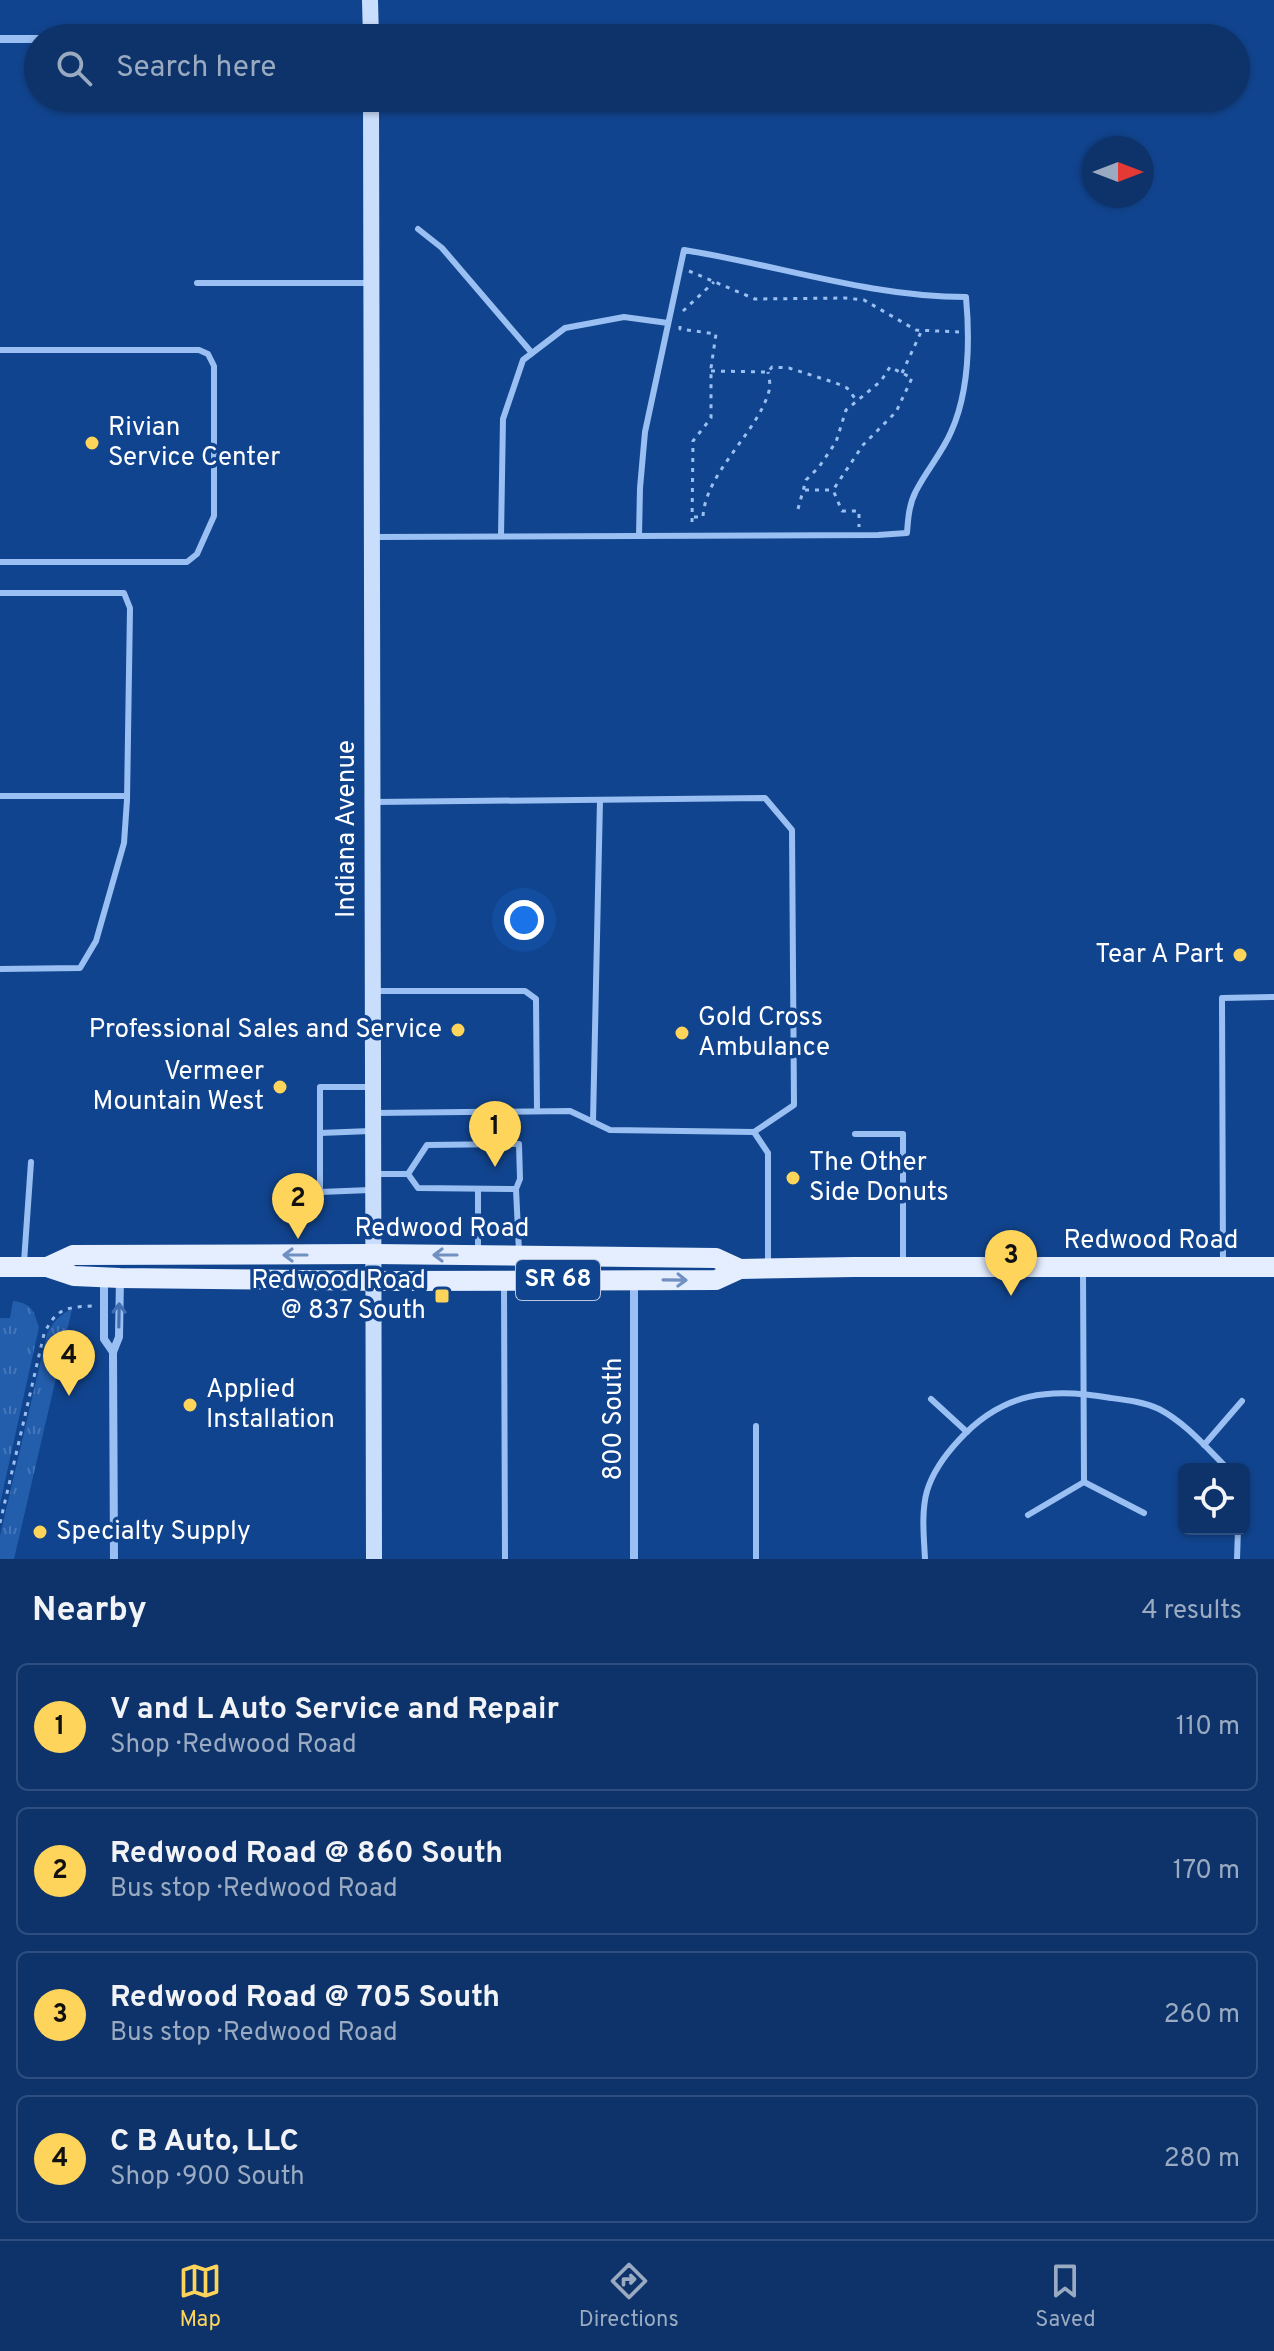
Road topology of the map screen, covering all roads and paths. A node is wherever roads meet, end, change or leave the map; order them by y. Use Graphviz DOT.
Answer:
graph roads {
  1 [pos="370,0"];
  2 [pos="371,24"];
  3 [pos="0,39"];
  4 [pos="24,39"];
  5 [pos="371,112"];
  6 [pos="418,229"];
  7 [pos="691,272"];
  8 [pos="714,282"];
  9 [pos="197,283"];
  10 [pos="372,283"];
  11 [pos="668,323"];
  12 [pos="922,330"];
  13 [pos="957,332"];
  14 [pos="0,350"];
  15 [pos="532,353"];
  16 [pos="711,371"];
  17 [pos="768,372"];
  18 [pos="902,373"];
  19 [pos="857,401"];
  20 [pos="803,490"];
  21 [pos="833,490"];
  22 [pos="798,509"];
  23 [pos="859,511"];
  24 [pos="692,517"];
  25 [pos="692,526"];
  26 [pos="501,536"];
  27 [pos="639,536"];
  28 [pos="371,537"];
  29 [pos="0,562"];
  30 [pos="0,593"];
  31 [pos="0,796"];
  32 [pos="127,796"];
  33 [pos="600,800"];
  34 [pos="371,802"];
  35 [pos="0,969"];
  36 [pos="372,991"];
  37 [pos="1274,997"];
  38 [pos="373,1087"];
  39 [pos="537,1110"];
  40 [pos="373,1113"];
  41 [pos="593,1122"];
  42 [pos="373,1131"];
  43 [pos="754,1132"];
  44 [pos="320,1133"];
  45 [pos="855,1134"];
  46 [pos="31,1162"];
  47 [pos="408,1174"];
  48 [pos="373,1182"];
  49 [pos="478,1189"];
  50 [pos="516,1189"];
  51 [pos="373,1254"];
  52 [pos="478,1256"];
  53 [pos="519,1256"];
  54 [pos="1223,1266"];
  55 [pos="0,1267"];
  56 [pos="24,1267"];
  57 [pos="47,1267"];
  58 [pos="903,1267"];
  59 [pos="1083,1267"];
  60 [pos="1274,1267"];
  61 [pos="740,1269"];
  62 [pos="769,1269"];
  63 [pos="112,1277"];
  64 [pos="634,1279"];
  65 [pos="504,1280"];
  66 [pos="373,1281"];
  67 [pos="92,1307"];
  68 [pos="113,1352"];
  69 [pos="1083,1393"];
  70 [pos="931,1399"];
  71 [pos="1242,1401"];
  72 [pos="756,1426"];
  73 [pos="967,1432"];
  74 [pos="1204,1445"];
  75 [pos="1221,1463"];
  76 [pos="1084,1482"];
  77 [pos="1144,1513"];
  78 [pos="1028,1515"];
  79 [pos="0,1523"];
  80 [pos="1238,1535"];
  81 [pos="114,1559"];
  82 [pos="374,1559"];
  83 [pos="505,1559"];
  84 [pos="634,1559"];
  85 [pos="756,1559"];
  86 [pos="925,1559"];
  87 [pos="1237,1559"];
  1 -- 2 [label="street"];
  3 -- 4 [label="street"];
  5 -- 10 [label="street, Indiana Avenue"];
  6 -- 15 [label="lane"];
  7 -- 8 [label="path"];
  8 -- 12 [label="path"];
  8 -- 16 [label="path"];
  9 -- 10 [label="lane"];
  10 -- 28 [label="street, Indiana Avenue"];
  11 -- 15 [label="lane"];
  11 -- 27 [label="lane"];
  11 -- 27 [label="lane"];
  12 -- 13 [label="path"];
  12 -- 18 [label="path"];
  14 -- 29 [label="lane"];
  15 -- 26 [label="lane"];
  16 -- 17 [label="path"];
  16 -- 24 [label="path"];
  17 -- 19 [label="path"];
  17 -- 24 [label="path"];
  18 -- 19 [label="path"];
  18 -- 21 [label="path"];
  19 -- 20 [label="path"];
  20 -- 21 [label="path"];
  20 -- 22 [label="path"];
  21 -- 23 [label="path"];
  24 -- 25 [label="path"];
  26 -- 27 [label="lane"];
  26 -- 28 [label="lane"];
  28 -- 34 [label="street, Indiana Avenue"];
  30 -- 32 [label="lane"];
  31 -- 32 [label="lane"];
  32 -- 35 [label="lane"];
  33 -- 34 [label="lane"];
  33 -- 41 [label="lane"];
  33 -- 43 [label="lane"];
  34 -- 36 [label="street, Indiana Avenue"];
  36 -- 38 [label="street, Indiana Avenue"];
  36 -- 39 [label="lane"];
  37 -- 54 [label="lane"];
  38 -- 40 [label="street, Indiana Avenue"];
  38 -- 44 [label="lane"];
  39 -- 40 [label="lane"];
  39 -- 41 [label="lane"];
  40 -- 42 [label="street, Indiana Avenue"];
  41 -- 43 [label="lane"];
  42 -- 44 [label="lane"];
  42 -- 48 [label="street, Indiana Avenue"];
  43 -- 62 [label="lane"];
  44 -- 48 [label="lane"];
  45 -- 58 [label="lane"];
  46 -- 56 [label="lane"];
  47 -- 48 [label="lane"];
  47 -- 49 [label="lane"];
  47 -- 50 [label="lane"];
  48 -- 51 [label="street, Indiana Avenue"];
  49 -- 50 [label="lane"];
  49 -- 52 [label="lane"];
  50 -- 53 [label="lane"];
  52 -- 51 [label="main road, Redwood Road / SR 68, one-way"];
  51 -- 57 [label="main road, Redwood Road / SR 68, one-way"];
  51 -- 66 [label="street, Indiana Avenue"];
  52 -- 53 [label="main road, Redwood Road / SR 68"];
  53 -- 61 [label="main road, Redwood Road / SR 68"];
  54 -- 59 [label="main road, Redwood Road / SR 68"];
  54 -- 60 [label="main road, Redwood Road / SR 68"];
  55 -- 56 [label="main road, Redwood Road / SR 68"];
  56 -- 57 [label="main road, Redwood Road / SR 68"];
  57 -- 63 [label="main road, Redwood Road / SR 68"];
  58 -- 59 [label="main road, Redwood Road / SR 68"];
  58 -- 62 [label="main road, Redwood Road / SR 68"];
  59 -- 69 [label="lane"];
  61 -- 62 [label="main road, Redwood Road / SR 68"];
  64 -- 61 [label="main road, Redwood Road / SR 68, one-way"];
  63 -- 66 [label="main road, Redwood Road / SR 68"];
  68 -- 63 [label="street, one-way"];
  63 -- 68 [label="street"];
  64 -- 65 [label="main road, Redwood Road / SR 68"];
  64 -- 84 [label="street, 800 South"];
  65 -- 66 [label="main road, Redwood Road / SR 68"];
  65 -- 83 [label="lane"];
  66 -- 82 [label="street, Indiana Avenue"];
  67 -- 79 [label="path"];
  68 -- 81 [label="street"];
  69 -- 73 [label="lane"];
  69 -- 74 [label="lane"];
  69 -- 76 [label="lane"];
  70 -- 73 [label="lane"];
  71 -- 74 [label="lane"];
  72 -- 85 [label="lane"];
  73 -- 86 [label="lane"];
  74 -- 75 [label="lane"];
  76 -- 77 [label="lane"];
  76 -- 78 [label="lane"];
  80 -- 87 [label="lane"];
}
